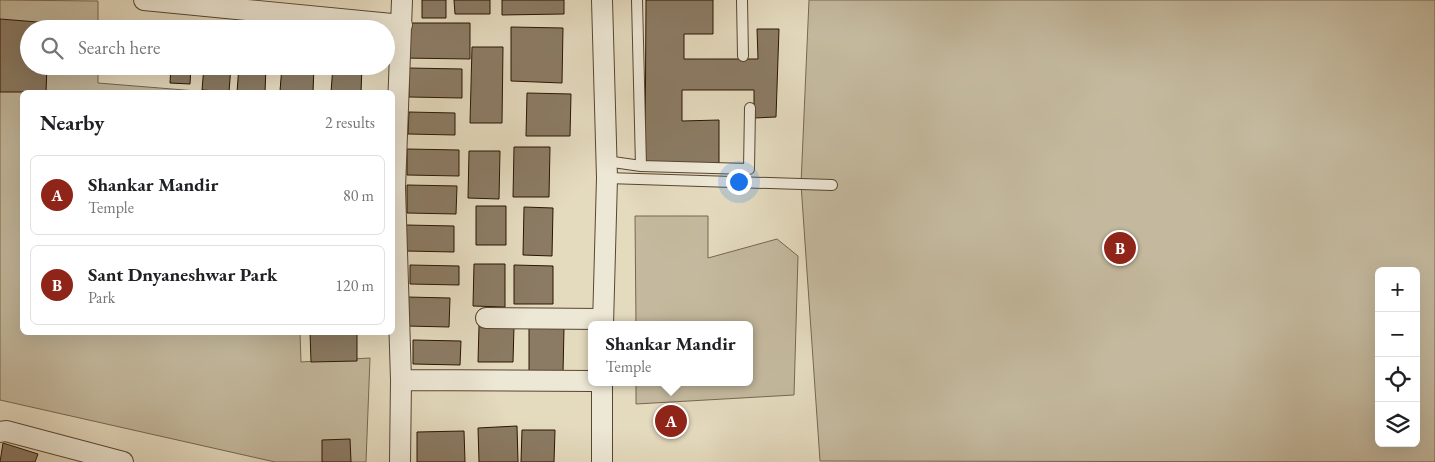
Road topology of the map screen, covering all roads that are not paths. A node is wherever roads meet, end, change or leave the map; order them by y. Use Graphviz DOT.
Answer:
graph roads {
  1 [pos="144,0"];
  2 [pos="402,0"];
  3 [pos="602,0"];
  4 [pos="637,0"];
  5 [pos="742,0"];
  6 [pos="350,20"];
  7 [pos="395,24"];
  8 [pos="402,25"];
  9 [pos="743,56"];
  10 [pos="750,108"];
  11 [pos="641,166"];
  12 [pos="607,170"];
  13 [pos="832,185"];
  14 [pos="486,318"];
  15 [pos="588,321"];
  16 [pos="603,321"];
  17 [pos="400,380"];
  18 [pos="588,381"];
  19 [pos="602,386"];
  20 [pos="0,432"];
  21 [pos="123,462"];
  22 [pos="400,462"];
  23 [pos="602,462"];
  1 -- 6 [label="street"];
  2 -- 8 [label="street"];
  3 -- 12 [label="street"];
  4 -- 11 [label="lane"];
  5 -- 9 [label="lane"];
  7 -- 8 [label="street"];
  8 -- 17 [label="street"];
  10 -- 11 [label="lane"];
  11 -- 12 [label="lane"];
  12 -- 13 [label="lane"];
  12 -- 16 [label="street"];
  14 -- 15 [label="street"];
  17 -- 18 [label="street"];
  17 -- 22 [label="street"];
  19 -- 23 [label="street"];
  20 -- 21 [label="street"];
}
